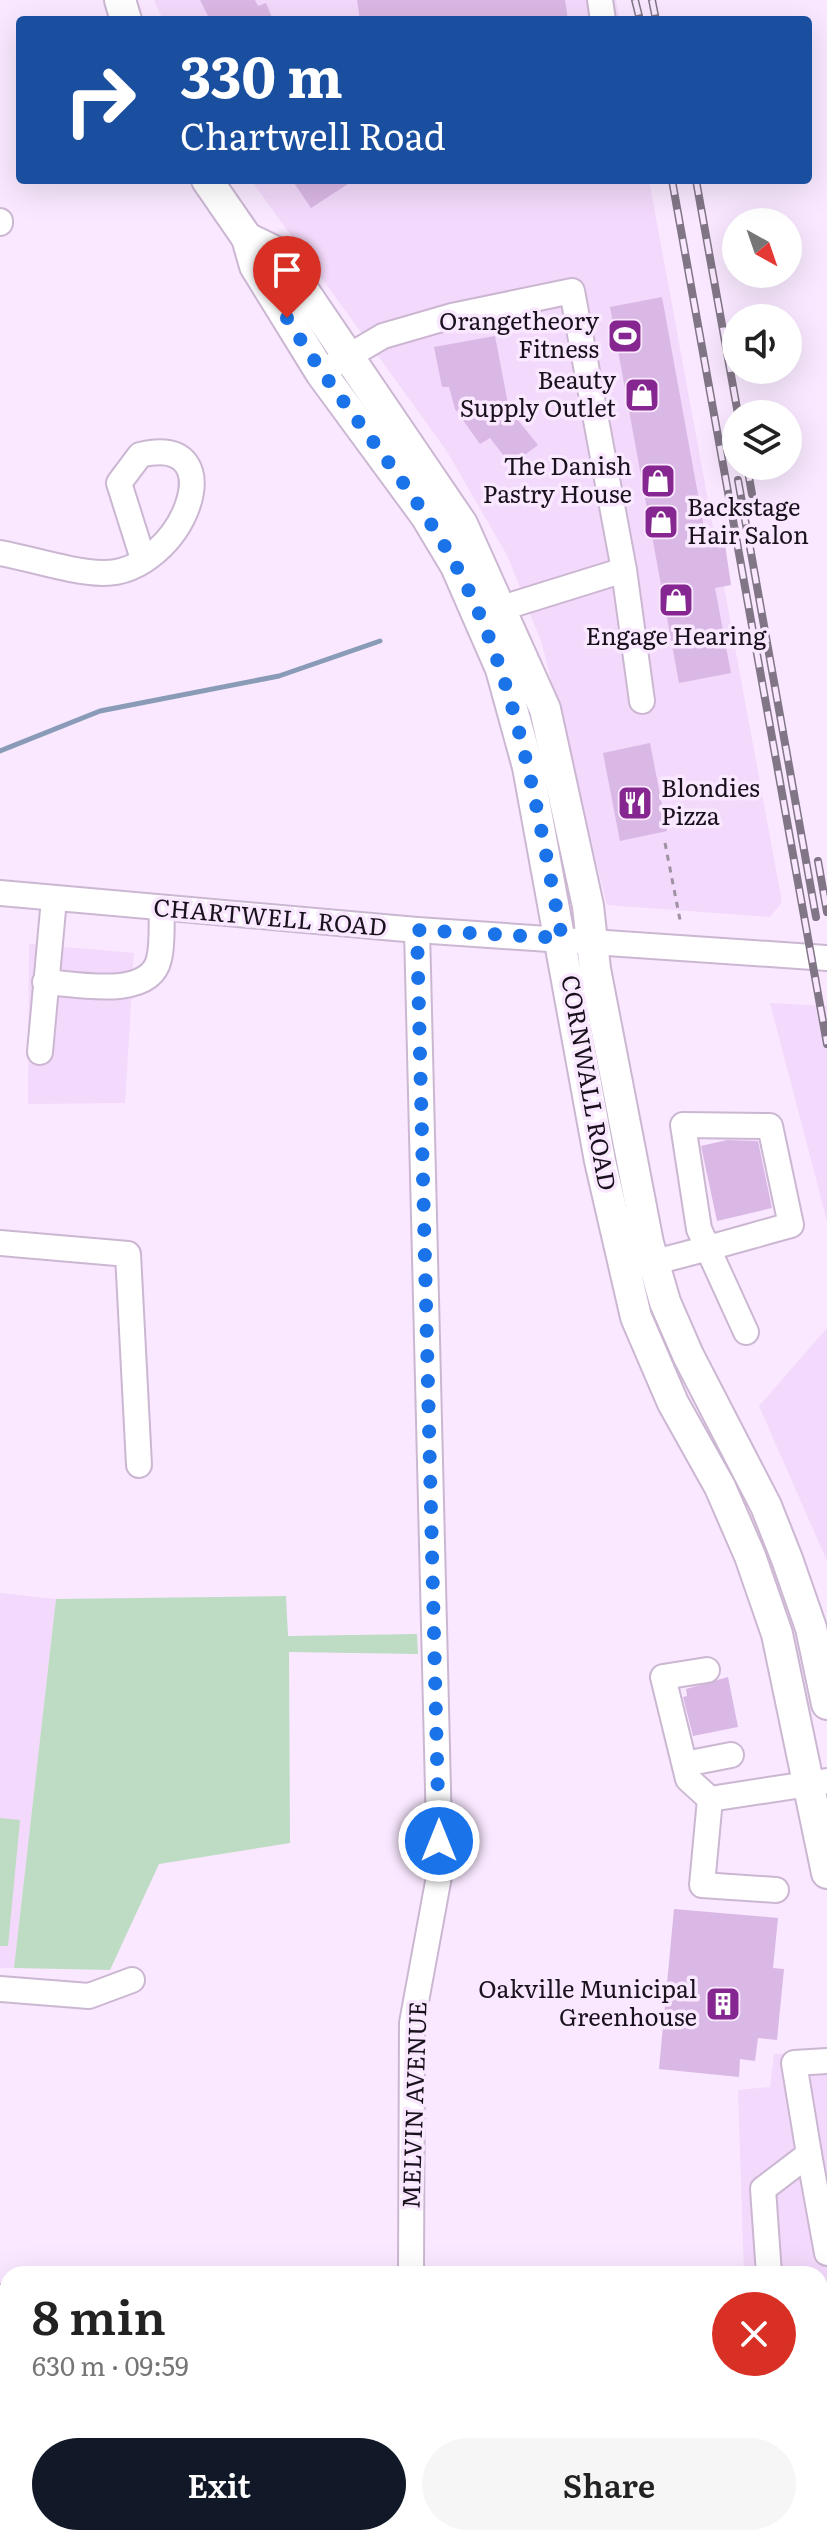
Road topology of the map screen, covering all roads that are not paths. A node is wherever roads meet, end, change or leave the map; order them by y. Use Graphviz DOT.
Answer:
graph roads {
  1 [pos="210,184"];
  2 [pos="247,238"];
  3 [pos="347,357"];
  4 [pos="321,373"];
  5 [pos="0,553"];
  6 [pos="143,559"];
  7 [pos="624,570"];
  8 [pos="502,608"];
  9 [pos="642,701"];
  10 [pos="0,893"];
  11 [pos="54,899"];
  12 [pos="162,909"];
  13 [pos="417,930"];
  14 [pos="562,938"];
  15 [pos="592,940"];
  16 [pos="827,958"];
  17 [pos="45,982"];
  18 [pos="40,1052"];
  19 [pos="0,1243"];
  20 [pos="706,1248"];
  21 [pos="654,1262"];
  22 [pos="624,1269"];
  23 [pos="746,1332"];
  24 [pos="139,1465"];
  25 [pos="707,1670"];
  26 [pos="827,1704"];
  27 [pos="731,1755"];
  28 [pos="685,1764"];
  29 [pos="819,1783"];
  30 [pos="710,1799"];
  31 [pos="827,1873"];
  32 [pos="776,1890"];
  33 [pos="132,1980"];
  34 [pos="0,1989"];
  35 [pos="827,2061"];
  36 [pos="809,2154"];
  37 [pos="827,2253"];
  38 [pos="411,2266"];
  39 [pos="768,2266"];
  1 -- 2 [label="main road, CORNWALL ROAD"];
  2 -- 3 [label="main road, CORNWALL ROAD"];
  2 -- 4 [label="main road, CORNWALL ROAD"];
  3 -- 4 [label="street"];
  3 -- 7 [label="street"];
  3 -- 8 [label="main road, CORNWALL ROAD"];
  4 -- 14 [label="main road, CORNWALL ROAD"];
  5 -- 6 [label="street"];
  7 -- 8 [label="street"];
  7 -- 9 [label="street"];
  8 -- 15 [label="main road, CORNWALL ROAD"];
  10 -- 11 [label="street, CHARTWELL ROAD"];
  11 -- 12 [label="street, CHARTWELL ROAD"];
  11 -- 17 [label="street"];
  12 -- 13 [label="street, CHARTWELL ROAD"];
  12 -- 17 [label="street"];
  13 -- 14 [label="street, CHARTWELL ROAD"];
  13 -- 38 [label="street, MELVIN AVENUE"];
  14 -- 15 [label="street, CHARTWELL ROAD"];
  14 -- 22 [label="main road, CORNWALL ROAD"];
  15 -- 16 [label="street, CHARTWELL ROAD"];
  15 -- 21 [label="main road, CORNWALL ROAD"];
  17 -- 18 [label="street"];
  19 -- 24 [label="street"];
  20 -- 20 [label="street"];
  20 -- 21 [label="street"];
  20 -- 23 [label="street"];
  21 -- 22 [label="street"];
  21 -- 26 [label="main road, CORNWALL ROAD"];
  22 -- 29 [label="main road, CORNWALL ROAD"];
  25 -- 28 [label="street"];
  27 -- 28 [label="street"];
  28 -- 30 [label="street"];
  29 -- 30 [label="street"];
  29 -- 31 [label="main road, CORNWALL ROAD"];
  30 -- 32 [label="street"];
  33 -- 34 [label="street"];
  35 -- 36 [label="street"];
  36 -- 37 [label="street"];
  36 -- 39 [label="street"];
}
